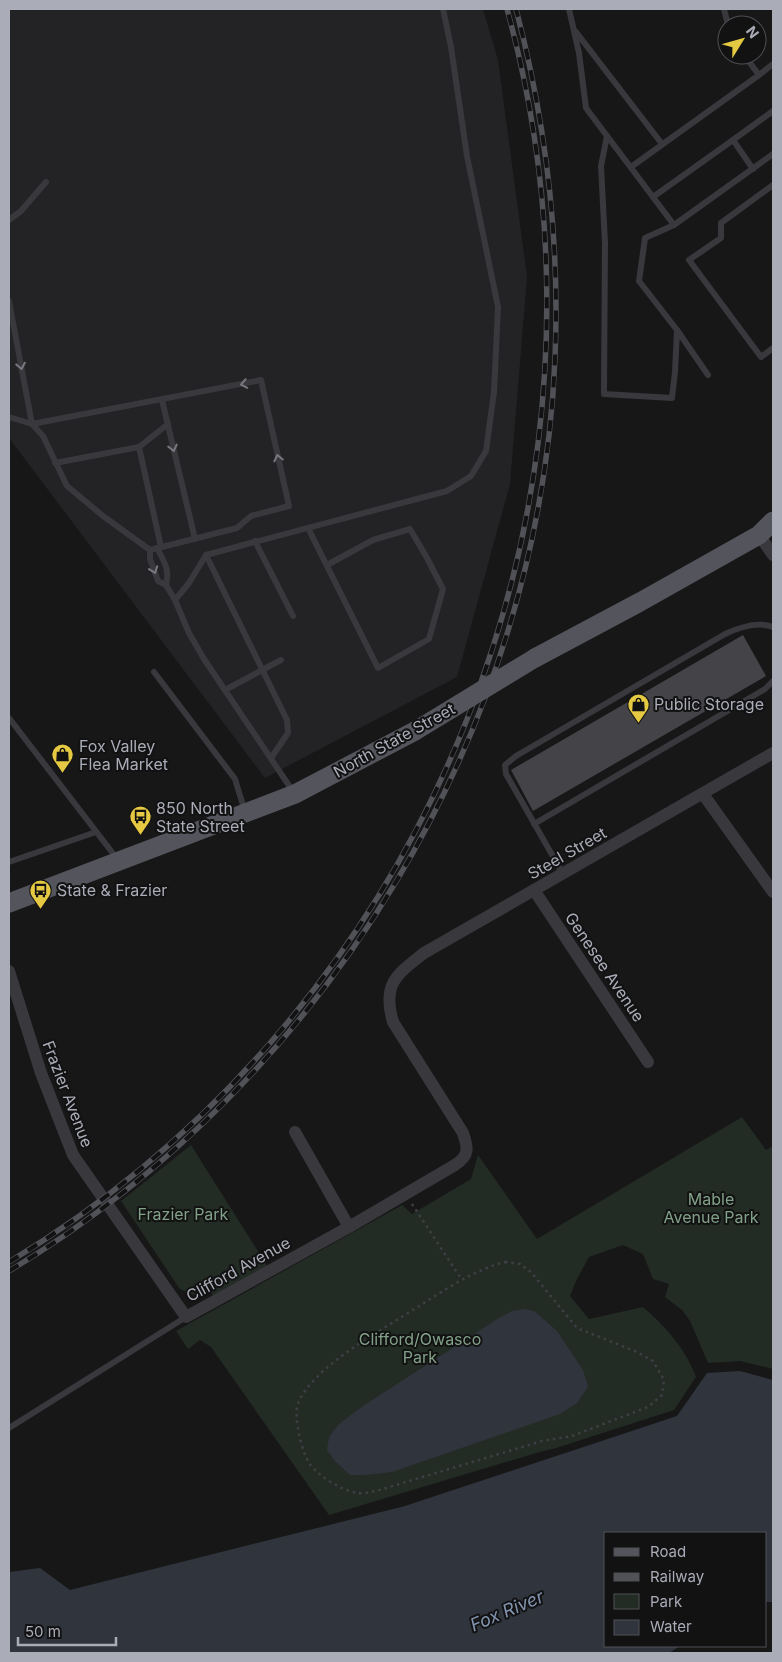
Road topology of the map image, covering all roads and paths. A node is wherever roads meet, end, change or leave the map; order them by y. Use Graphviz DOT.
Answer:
graph roads {
  1 [pos="442,9"];
  2 [pos="569,9"];
  3 [pos="574,30"];
  4 [pos="773,64"];
  5 [pos="752,65"];
  6 [pos="759,75"];
  7 [pos="773,111"];
  8 [pos="607,136"];
  9 [pos="734,140"];
  10 [pos="662,144"];
  11 [pos="773,154"];
  12 [pos="631,167"];
  13 [pos="753,169"];
  14 [pos="46,182"];
  15 [pos="773,185"];
  16 [pos="653,197"];
  17 [pos="9,220"];
  18 [pos="674,225"];
  19 [pos="9,301"];
  20 [pos="677,330"];
  21 [pos="773,348"];
  22 [pos="708,375"];
  23 [pos="162,400"];
  24 [pos="9,417"];
  25 [pos="32,424"];
  26 [pos="168,424"];
  27 [pos="139,447"];
  28 [pos="56,462"];
  29 [pos="773,521"];
  30 [pos="308,528"];
  31 [pos="766,534"];
  32 [pos="195,539"];
  33 [pos="255,542"];
  34 [pos="156,549"];
  35 [pos="206,555"];
  36 [pos="773,555"];
  37 [pos="327,565"];
  38 [pos="166,585"];
  39 [pos="175,600"];
  40 [pos="293,616"];
  41 [pos="773,627"];
  42 [pos="281,660"];
  43 [pos="263,670"];
  44 [pos="154,672"];
  45 [pos="773,681"];
  46 [pos="225,690"];
  47 [pos="9,718"];
  48 [pos="773,753"];
  49 [pos="271,758"];
  50 [pos="295,794"];
  51 [pos="703,794"];
  52 [pos="245,813"];
  53 [pos="534,824"];
  54 [pos="96,832"];
  55 [pos="119,861"];
  56 [pos="9,862"];
  57 [pos="563,874"];
  58 [pos="534,890"];
  59 [pos="773,892"];
  60 [pos="9,903"];
  61 [pos="9,971"];
  62 [pos="648,1062"];
  63 [pos="295,1132"];
  64 [pos="463,1133"];
  65 [pos="405,1194"];
  66 [pos="349,1227"];
  67 [pos="462,1280"];
  68 [pos="186,1317"];
  69 [pos="9,1428"];
  1 -- 30 [label="lane"];
  2 -- 3 [label="lane"];
  3 -- 8 [label="lane"];
  3 -- 10 [label="lane"];
  4 -- 6 [label="lane"];
  5 -- 6 [label="lane"];
  6 -- 10 [label="lane"];
  7 -- 9 [label="lane"];
  8 -- 12 [label="lane"];
  8 -- 20 [label="lane"];
  9 -- 13 [label="lane"];
  9 -- 16 [label="lane"];
  10 -- 12 [label="lane"];
  11 -- 13 [label="lane"];
  12 -- 16 [label="lane"];
  13 -- 18 [label="lane"];
  14 -- 17 [label="lane"];
  15 -- 21 [label="lane"];
  16 -- 18 [label="lane"];
  18 -- 20 [label="lane"];
  19 -- 25 [label="lane, one-way"];
  20 -- 22 [label="lane"];
  23 -- 25 [label="lane"];
  23 -- 26 [label="lane"];
  32 -- 23 [label="lane, one-way"];
  24 -- 25 [label="lane"];
  25 -- 28 [label="lane"];
  26 -- 27 [label="lane"];
  26 -- 32 [label="lane, one-way"];
  27 -- 28 [label="lane"];
  27 -- 34 [label="lane"];
  28 -- 34 [label="lane"];
  29 -- 31 [label="main road, North State Street"];
  30 -- 33 [label="lane"];
  30 -- 37 [label="lane"];
  31 -- 36 [label="street"];
  31 -- 50 [label="main road, North State Street, bridge"];
  32 -- 34 [label="lane"];
  33 -- 35 [label="lane"];
  33 -- 40 [label="lane"];
  34 -- 38 [label="lane"];
  34 -- 38 [label="lane, one-way"];
  35 -- 39 [label="lane"];
  35 -- 43 [label="lane"];
  37 -- 37 [label="lane"];
  38 -- 39 [label="lane"];
  39 -- 46 [label="lane"];
  41 -- 53 [label="lane"];
  42 -- 43 [label="lane"];
  43 -- 46 [label="lane"];
  43 -- 49 [label="lane"];
  44 -- 52 [label="lane"];
  45 -- 53 [label="lane"];
  46 -- 49 [label="lane"];
  47 -- 54 [label="lane"];
  48 -- 51 [label="street, Steel Street"];
  49 -- 50 [label="lane"];
  50 -- 52 [label="main road, North State Street"];
  51 -- 57 [label="street, Steel Street"];
  51 -- 59 [label="street"];
  52 -- 55 [label="main road, North State Street"];
  53 -- 57 [label="lane"];
  54 -- 55 [label="lane"];
  54 -- 56 [label="lane"];
  55 -- 60 [label="main road, North State Street"];
  57 -- 58 [label="street, Steel Street"];
  58 -- 62 [label="street, Genesee Avenue"];
  58 -- 64 [label="street, Steel Street"];
  61 -- 68 [label="street, Frazier Avenue"];
  63 -- 66 [label="street"];
  64 -- 65 [label="street, Clifford Avenue"];
  65 -- 66 [label="street, Clifford Avenue"];
  65 -- 67 [label="path"];
  66 -- 68 [label="street, Clifford Avenue"];
  67 -- 67 [label="path"];
  68 -- 69 [label="lane, Clifford Avenue"];
}
